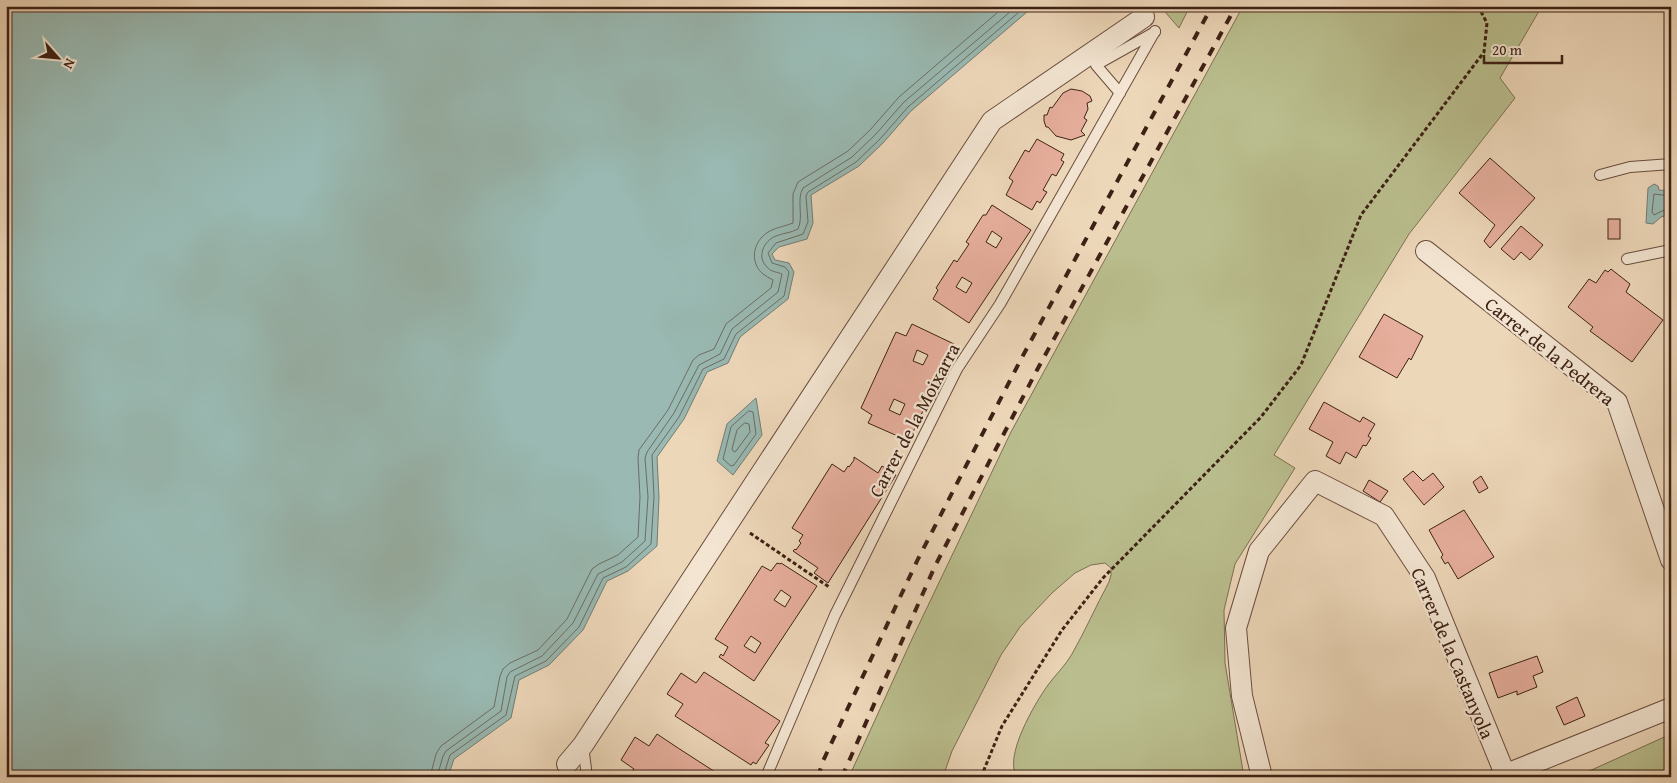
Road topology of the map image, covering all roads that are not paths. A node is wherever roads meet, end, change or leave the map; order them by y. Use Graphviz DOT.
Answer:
graph roads {
  1 [pos="1150,24"];
  2 [pos="1120,93"];
  3 [pos="1671,164"];
  4 [pos="1600,175"];
  5 [pos="1426,251"];
  6 [pos="1671,256"];
  7 [pos="1627,259"];
  8 [pos="1671,560"];
  9 [pos="1671,708"];
  10 [pos="583,744"];
  11 [pos="567,764"];
  12 [pos="1502,776"];
  13 [pos="587,777"];
  14 [pos="766,777"];
  15 [pos="1262,777"];
  1 -- 2 [label="lane, Carrer de la Moixarra"];
  1 -- 2 [label="lane"];
  1 -- 10 [label="street"];
  2 -- 14 [label="lane, Carrer de la Moixarra"];
  3 -- 4 [label="lane"];
  5 -- 8 [label="street, Carrer de la Pedrera"];
  6 -- 7 [label="lane"];
  9 -- 12 [label="street"];
  10 -- 11 [label="street"];
  10 -- 13 [label="lane"];
  12 -- 15 [label="street, Carrer de la Castanyola"];
}
